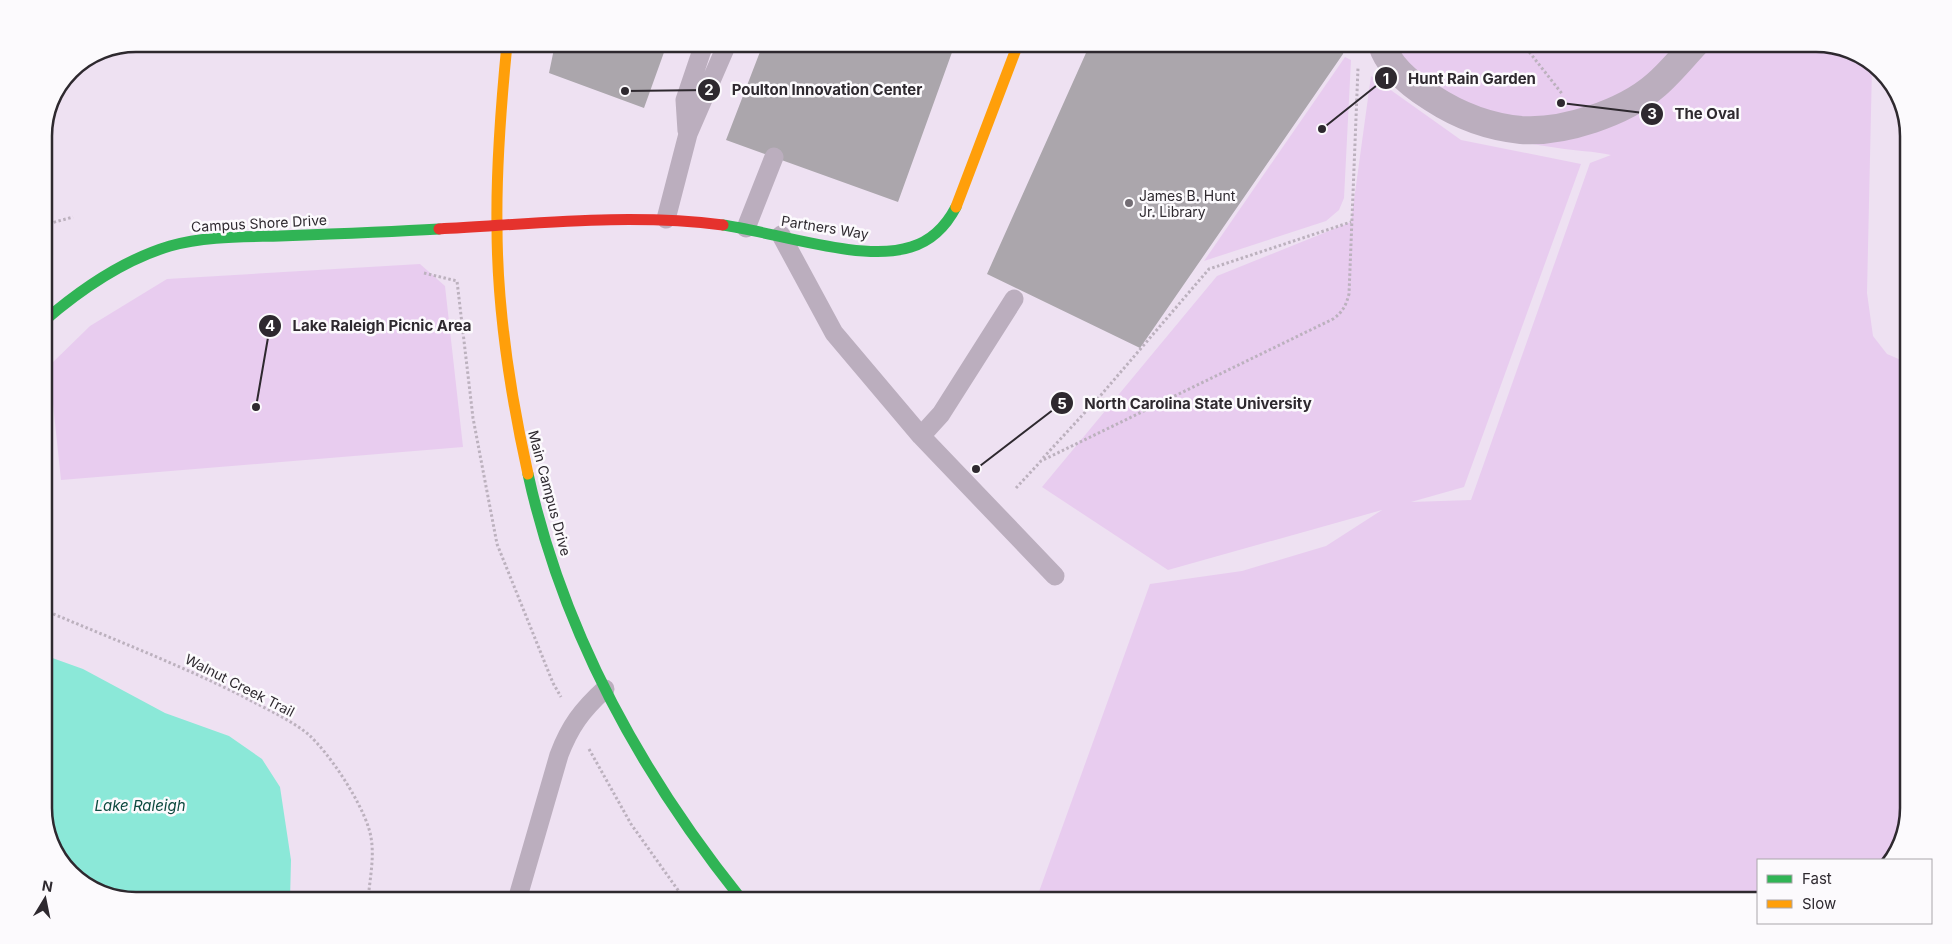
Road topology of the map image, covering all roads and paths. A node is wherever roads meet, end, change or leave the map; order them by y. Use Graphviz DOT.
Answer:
graph roads {
  1 [pos="506,52"];
  2 [pos="701,52"];
  3 [pos="724,52"];
  4 [pos="1015,52"];
  5 [pos="1384,52"];
  6 [pos="1529,52"];
  7 [pos="1687,52"];
  8 [pos="1358,62"];
  9 [pos="1583,122"];
  10 [pos="688,134"];
  11 [pos="774,157"];
  12 [pos="72,217"];
  13 [pos="666,219"];
  14 [pos="53,222"];
  15 [pos="1351,222"];
  16 [pos="497,225"];
  17 [pos="746,228"];
  18 [pos="781,235"];
  19 [pos="424,273"];
  20 [pos="1014,299"];
  21 [pos="53,314"];
  22 [pos="921,436"];
  23 [pos="1041,461"];
  24 [pos="1016,488"];
  25 [pos="1055,576"];
  26 [pos="53,614"];
  27 [pos="553,683"];
  28 [pos="605,689"];
  29 [pos="587,746"];
  30 [pos="369,892"];
  31 [pos="519,892"];
  32 [pos="679,892"];
  33 [pos="736,892"];
  1 -- 16 [label="street, Main Campus Drive"];
  2 -- 10 [label="lane"];
  3 -- 10 [label="lane"];
  4 -- 18 [label="street, Partners Way"];
  5 -- 9 [label="street"];
  6 -- 9 [label="path"];
  7 -- 9 [label="street"];
  8 -- 15 [label="path"];
  10 -- 13 [label="lane"];
  11 -- 17 [label="lane"];
  12 -- 14 [label="path"];
  13 -- 16 [label="street, Partners Way"];
  13 -- 17 [label="street, Partners Way"];
  15 -- 23 [label="path"];
  15 -- 23 [label="path"];
  16 -- 21 [label="street, Campus Shore Drive"];
  16 -- 28 [label="street, Main Campus Drive"];
  17 -- 18 [label="street, Partners Way"];
  18 -- 22 [label="lane"];
  19 -- 27 [label="path"];
  20 -- 22 [label="lane"];
  22 -- 25 [label="lane"];
  23 -- 24 [label="path"];
  26 -- 30 [label="path, Walnut Creek Trail"];
  28 -- 31 [label="lane"];
  28 -- 33 [label="street, Main Campus Drive"];
  29 -- 32 [label="path"];
}
